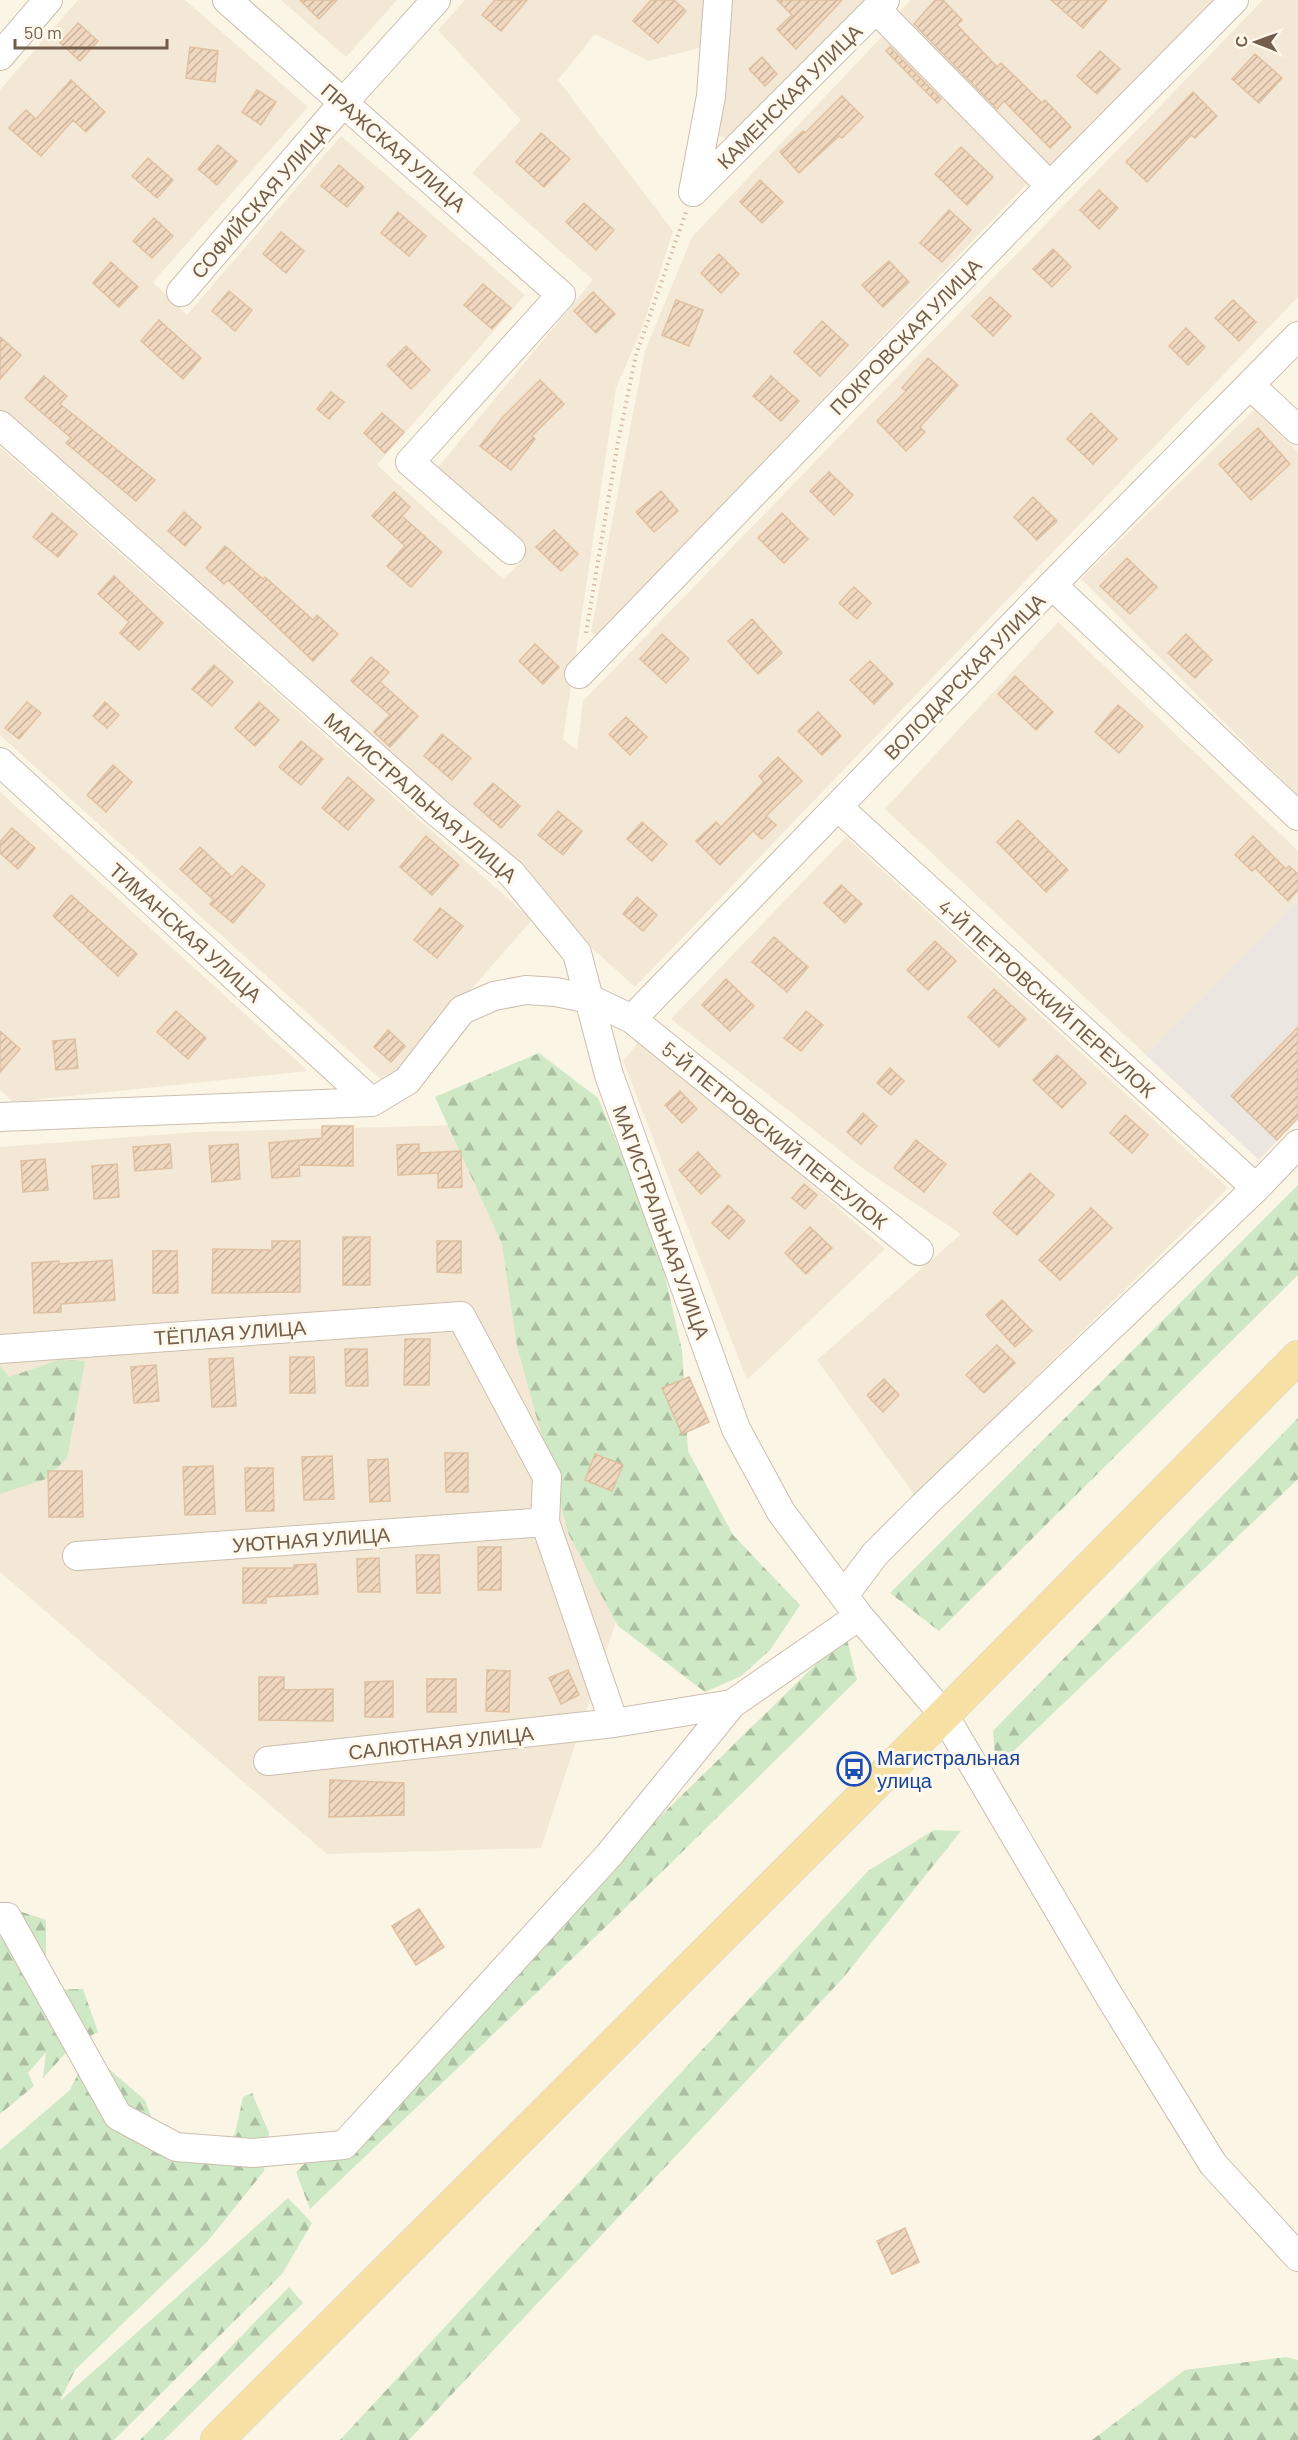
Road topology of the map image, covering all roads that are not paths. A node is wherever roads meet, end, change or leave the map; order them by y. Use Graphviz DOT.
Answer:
graph roads {
  1 [pos="48,0"];
  2 [pos="227,0"];
  3 [pos="436,0"];
  4 [pos="718,0"];
  5 [pos="1234,0"];
  6 [pos="881,4"];
  7 [pos="0,56"];
  8 [pos="343,103"];
  9 [pos="1050,186"];
  10 [pos="181,292"];
  11 [pos="1298,336"];
  12 [pos="1250,385"];
  13 [pos="0,425"];
  14 [pos="1298,430"];
  15 [pos="511,550"];
  16 [pos="1052,585"];
  17 [pos="579,674"];
  18 [pos="0,762"];
  19 [pos="838,807"];
  20 [pos="1298,816"];
  21 [pos="590,999"];
  22 [pos="632,1019"];
  23 [pos="372,1102"];
  24 [pos="0,1116"];
  25 [pos="1298,1144"];
  26 [pos="1256,1188"];
  27 [pos="919,1251"];
  28 [pos="0,1349"];
  29 [pos="1298,1357"];
  30 [pos="545,1521"];
  31 [pos="77,1556"];
  32 [pos="852,1605"];
  33 [pos="732,1704"];
  34 [pos="944,1715"];
  35 [pos="614,1723"];
  36 [pos="268,1761"];
  37 [pos="0,1917"];
  38 [pos="1298,2257"];
  39 [pos="217,2440"];
  1 -- 7 [label="street"];
  2 -- 8 [label="street, ПРАЖСКАЯ УЛИЦА"];
  3 -- 8 [label="street, СОФИЙСКАЯ УЛИЦА"];
  4 -- 6 [label="street, КАМЕНСКАЯ УЛИЦА"];
  5 -- 9 [label="street, ПОКРОВСКАЯ УЛИЦА"];
  6 -- 9 [label="street"];
  8 -- 10 [label="street, СОФИЙСКАЯ УЛИЦА"];
  8 -- 15 [label="street, ПРАЖСКАЯ УЛИЦА"];
  9 -- 17 [label="street, ПОКРОВСКАЯ УЛИЦА"];
  11 -- 12 [label="street, ВОЛОДАРСКАЯ УЛИЦА"];
  12 -- 14 [label="street"];
  12 -- 16 [label="street, ВОЛОДАРСКАЯ УЛИЦА"];
  13 -- 21 [label="street, МАГИСТРАЛЬНАЯ УЛИЦА"];
  16 -- 19 [label="street, ВОЛОДАРСКАЯ УЛИЦА"];
  16 -- 20 [label="street"];
  18 -- 23 [label="street, ТИМАНСКАЯ УЛИЦА"];
  19 -- 22 [label="street, ВОЛОДАРСКАЯ УЛИЦА"];
  19 -- 26 [label="street, 4-Й ПЕТРОВСКИЙ ПЕРЕУЛОК"];
  21 -- 22 [label="street, 5-Й ПЕТРОВСКИЙ ПЕРЕУЛОК"];
  21 -- 23 [label="street, 5-Й ПЕТРОВСКИЙ ПЕРЕУЛОК"];
  21 -- 32 [label="street, МАГИСТРАЛЬНАЯ УЛИЦА"];
  22 -- 27 [label="street, 5-Й ПЕТРОВСКИЙ ПЕРЕУЛОК"];
  23 -- 24 [label="street"];
  25 -- 26 [label="street"];
  26 -- 32 [label="street"];
  28 -- 30 [label="street, ТЁПЛАЯ УЛИЦА"];
  29 -- 34 [label="main road"];
  30 -- 31 [label="street, УЮТНАЯ УЛИЦА"];
  30 -- 35 [label="street"];
  32 -- 33 [label="street"];
  32 -- 34 [label="street, МАГИСТРАЛЬНАЯ УЛИЦА"];
  33 -- 35 [label="street, САЛЮТНАЯ УЛИЦА"];
  33 -- 37 [label="street"];
  34 -- 38 [label="street, МАГИСТРАЛЬНАЯ УЛИЦА"];
  34 -- 39 [label="main road"];
  35 -- 36 [label="street, САЛЮТНАЯ УЛИЦА"];
}
